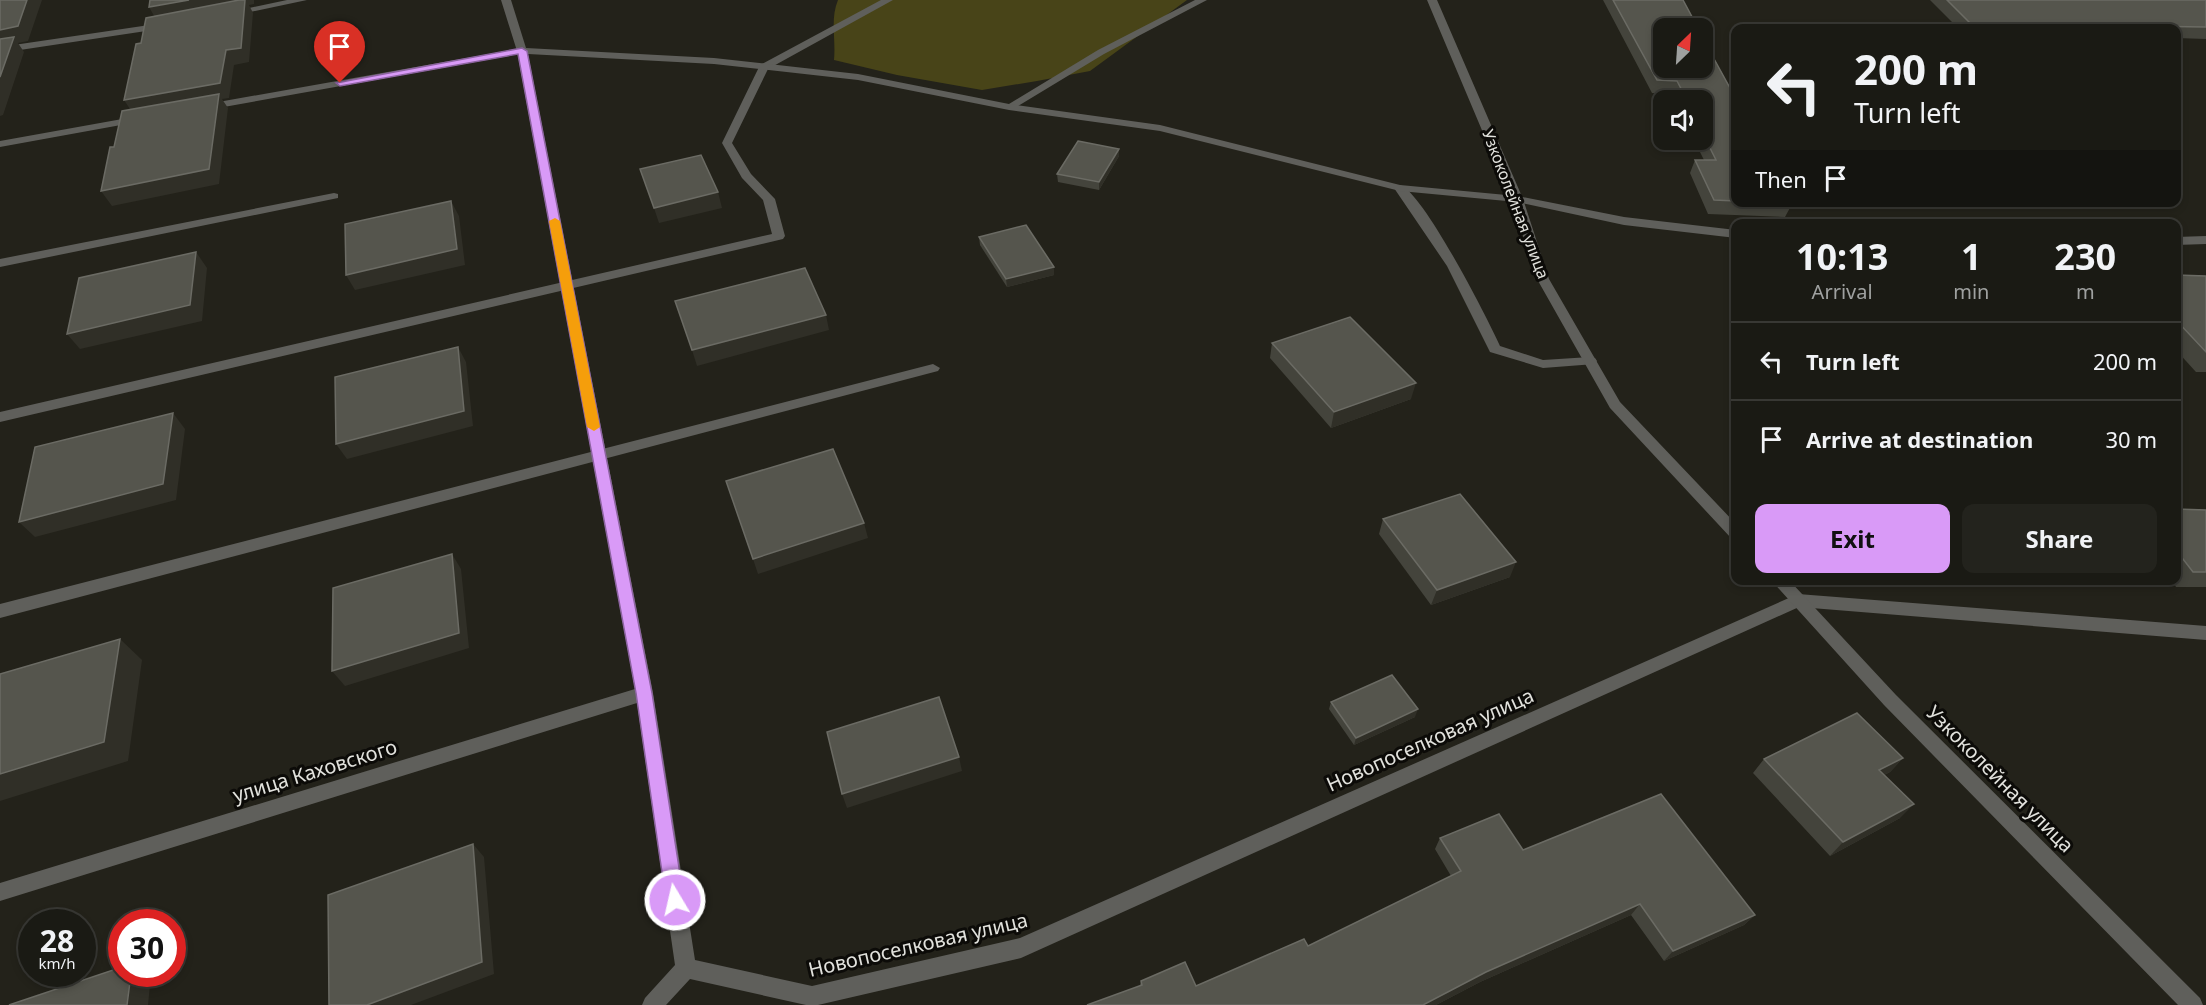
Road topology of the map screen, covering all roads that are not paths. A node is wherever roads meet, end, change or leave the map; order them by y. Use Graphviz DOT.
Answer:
graph roads {
  1 [pos="302,0"];
  2 [pos="507,0"];
  3 [pos="888,0"];
  4 [pos="1202,0"];
  5 [pos="1432,0"];
  6 [pos="223,15"];
  7 [pos="178,23"];
  8 [pos="0,50"];
  9 [pos="522,51"];
  10 [pos="764,67"];
  11 [pos="1009,107"];
  12 [pos="197,109"];
  13 [pos="151,117"];
  14 [pos="0,144"];
  15 [pos="1400,188"];
  16 [pos="334,196"];
  17 [pos="1517,199"];
  18 [pos="1731,233"];
  19 [pos="2206,240"];
  20 [pos="2181,241"];
  21 [pos="0,263"];
  22 [pos="567,286"];
  23 [pos="1590,361"];
  24 [pos="933,368"];
  25 [pos="0,417"];
  26 [pos="599,456"];
  27 [pos="1731,529"];
  28 [pos="1784,585"];
  29 [pos="1798,600"];
  30 [pos="0,611"];
  31 [pos="2206,633"];
  32 [pos="644,693"];
  33 [pos="0,892"];
  34 [pos="686,968"];
  35 [pos="652,1005"];
  36 [pos="2193,1005"];
  1 -- 6 [label="street"];
  2 -- 9 [label="street"];
  3 -- 10 [label="street"];
  4 -- 11 [label="street"];
  5 -- 17 [label="street, Узкоколейная улица"];
  7 -- 8 [label="street"];
  9 -- 10 [label="street"];
  9 -- 12 [label="street"];
  9 -- 22 [label="street"];
  10 -- 11 [label="street"];
  10 -- 22 [label="street"];
  11 -- 15 [label="street"];
  13 -- 14 [label="street"];
  15 -- 17 [label="street"];
  15 -- 23 [label="street"];
  16 -- 21 [label="street"];
  17 -- 18 [label="street"];
  17 -- 23 [label="street, Узкоколейная улица"];
  19 -- 20 [label="street"];
  22 -- 25 [label="street"];
  22 -- 26 [label="street"];
  23 -- 27 [label="street, Узкоколейная улица"];
  24 -- 26 [label="street"];
  26 -- 30 [label="street"];
  26 -- 32 [label="street"];
  28 -- 29 [label="street, Узкоколейная улица"];
  29 -- 31 [label="street, Новопоселковая улица"];
  29 -- 34 [label="street, Новопоселковая улица"];
  29 -- 36 [label="street, Узкоколейная улица"];
  32 -- 33 [label="street, улица Каховского"];
  32 -- 34 [label="street"];
  34 -- 35 [label="street"];
}
